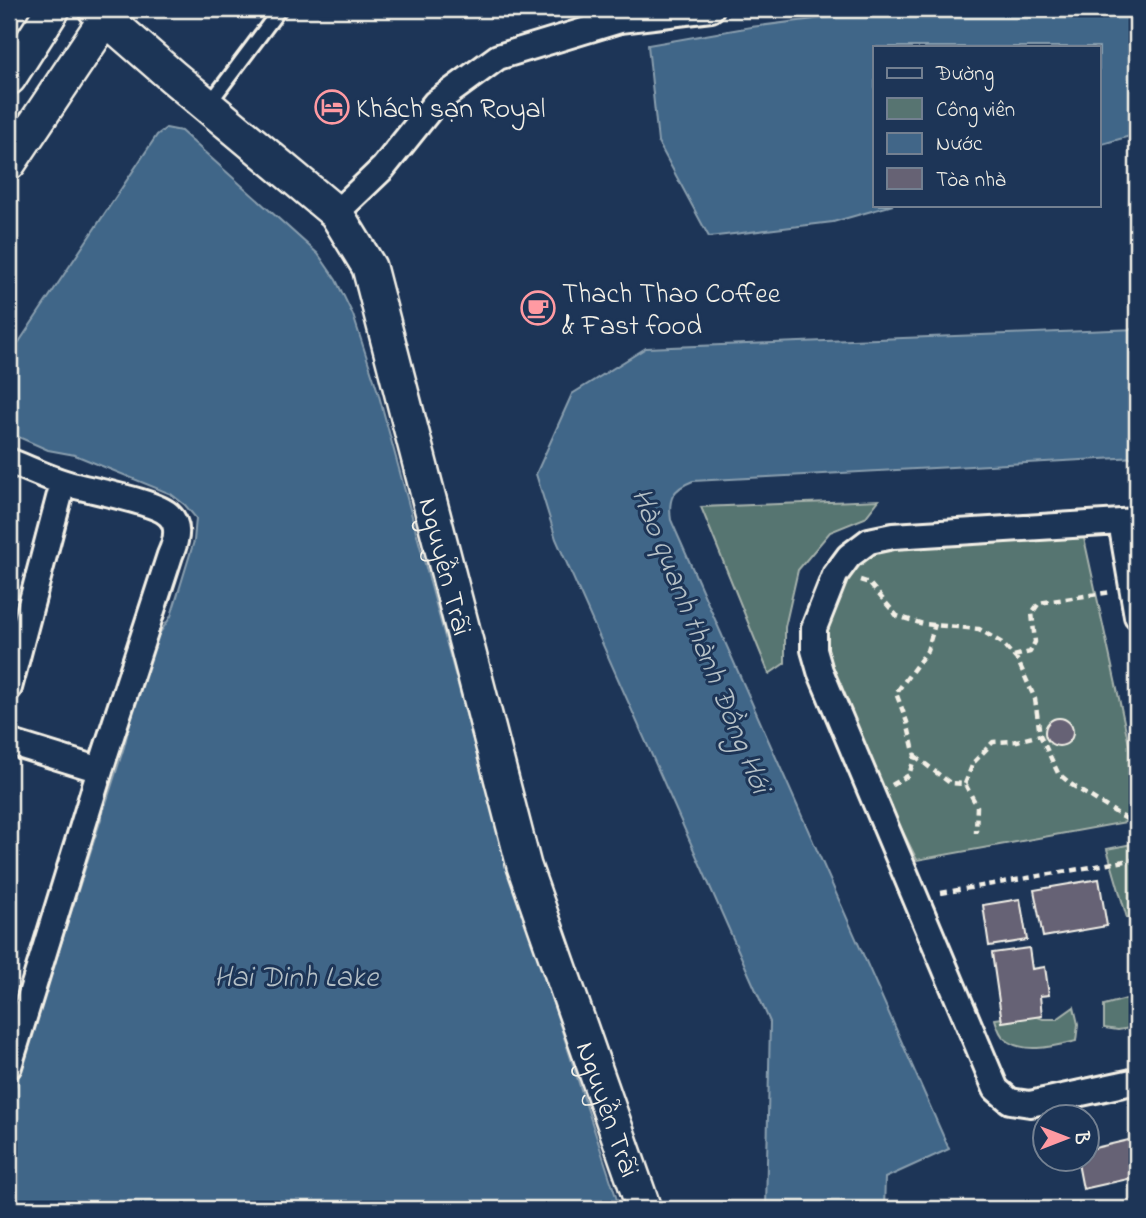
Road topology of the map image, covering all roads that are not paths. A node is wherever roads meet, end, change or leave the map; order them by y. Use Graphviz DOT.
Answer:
graph roads {
  1 [pos="53,9"];
  2 [pos="280,9"];
  3 [pos="711,9"];
  4 [pos="104,11"];
  5 [pos="9,78"];
  6 [pos="208,106"];
  7 [pos="9,163"];
  8 [pos="336,213"];
  9 [pos="9,461"];
  10 [pos="63,482"];
  11 [pos="1129,522"];
  12 [pos="1137,616"];
  13 [pos="9,688"];
  14 [pos="9,742"];
  15 [pos="100,770"];
  16 [pos="9,1066"];
  17 [pos="1137,1082"];
  18 [pos="644,1209"];
  1 -- 5 [label="street"];
  2 -- 6 [label="lane"];
  3 -- 8 [label="street"];
  4 -- 6 [label="street, Nguyễn Trãi"];
  4 -- 7 [label="street"];
  6 -- 8 [label="street, Nguyễn Trãi"];
  8 -- 18 [label="street, Nguyễn Trãi"];
  9 -- 10 [label="street"];
  10 -- 13 [label="street"];
  10 -- 15 [label="street"];
  11 -- 12 [label="street"];
  11 -- 17 [label="street"];
  14 -- 15 [label="street"];
  15 -- 16 [label="street"];
}
